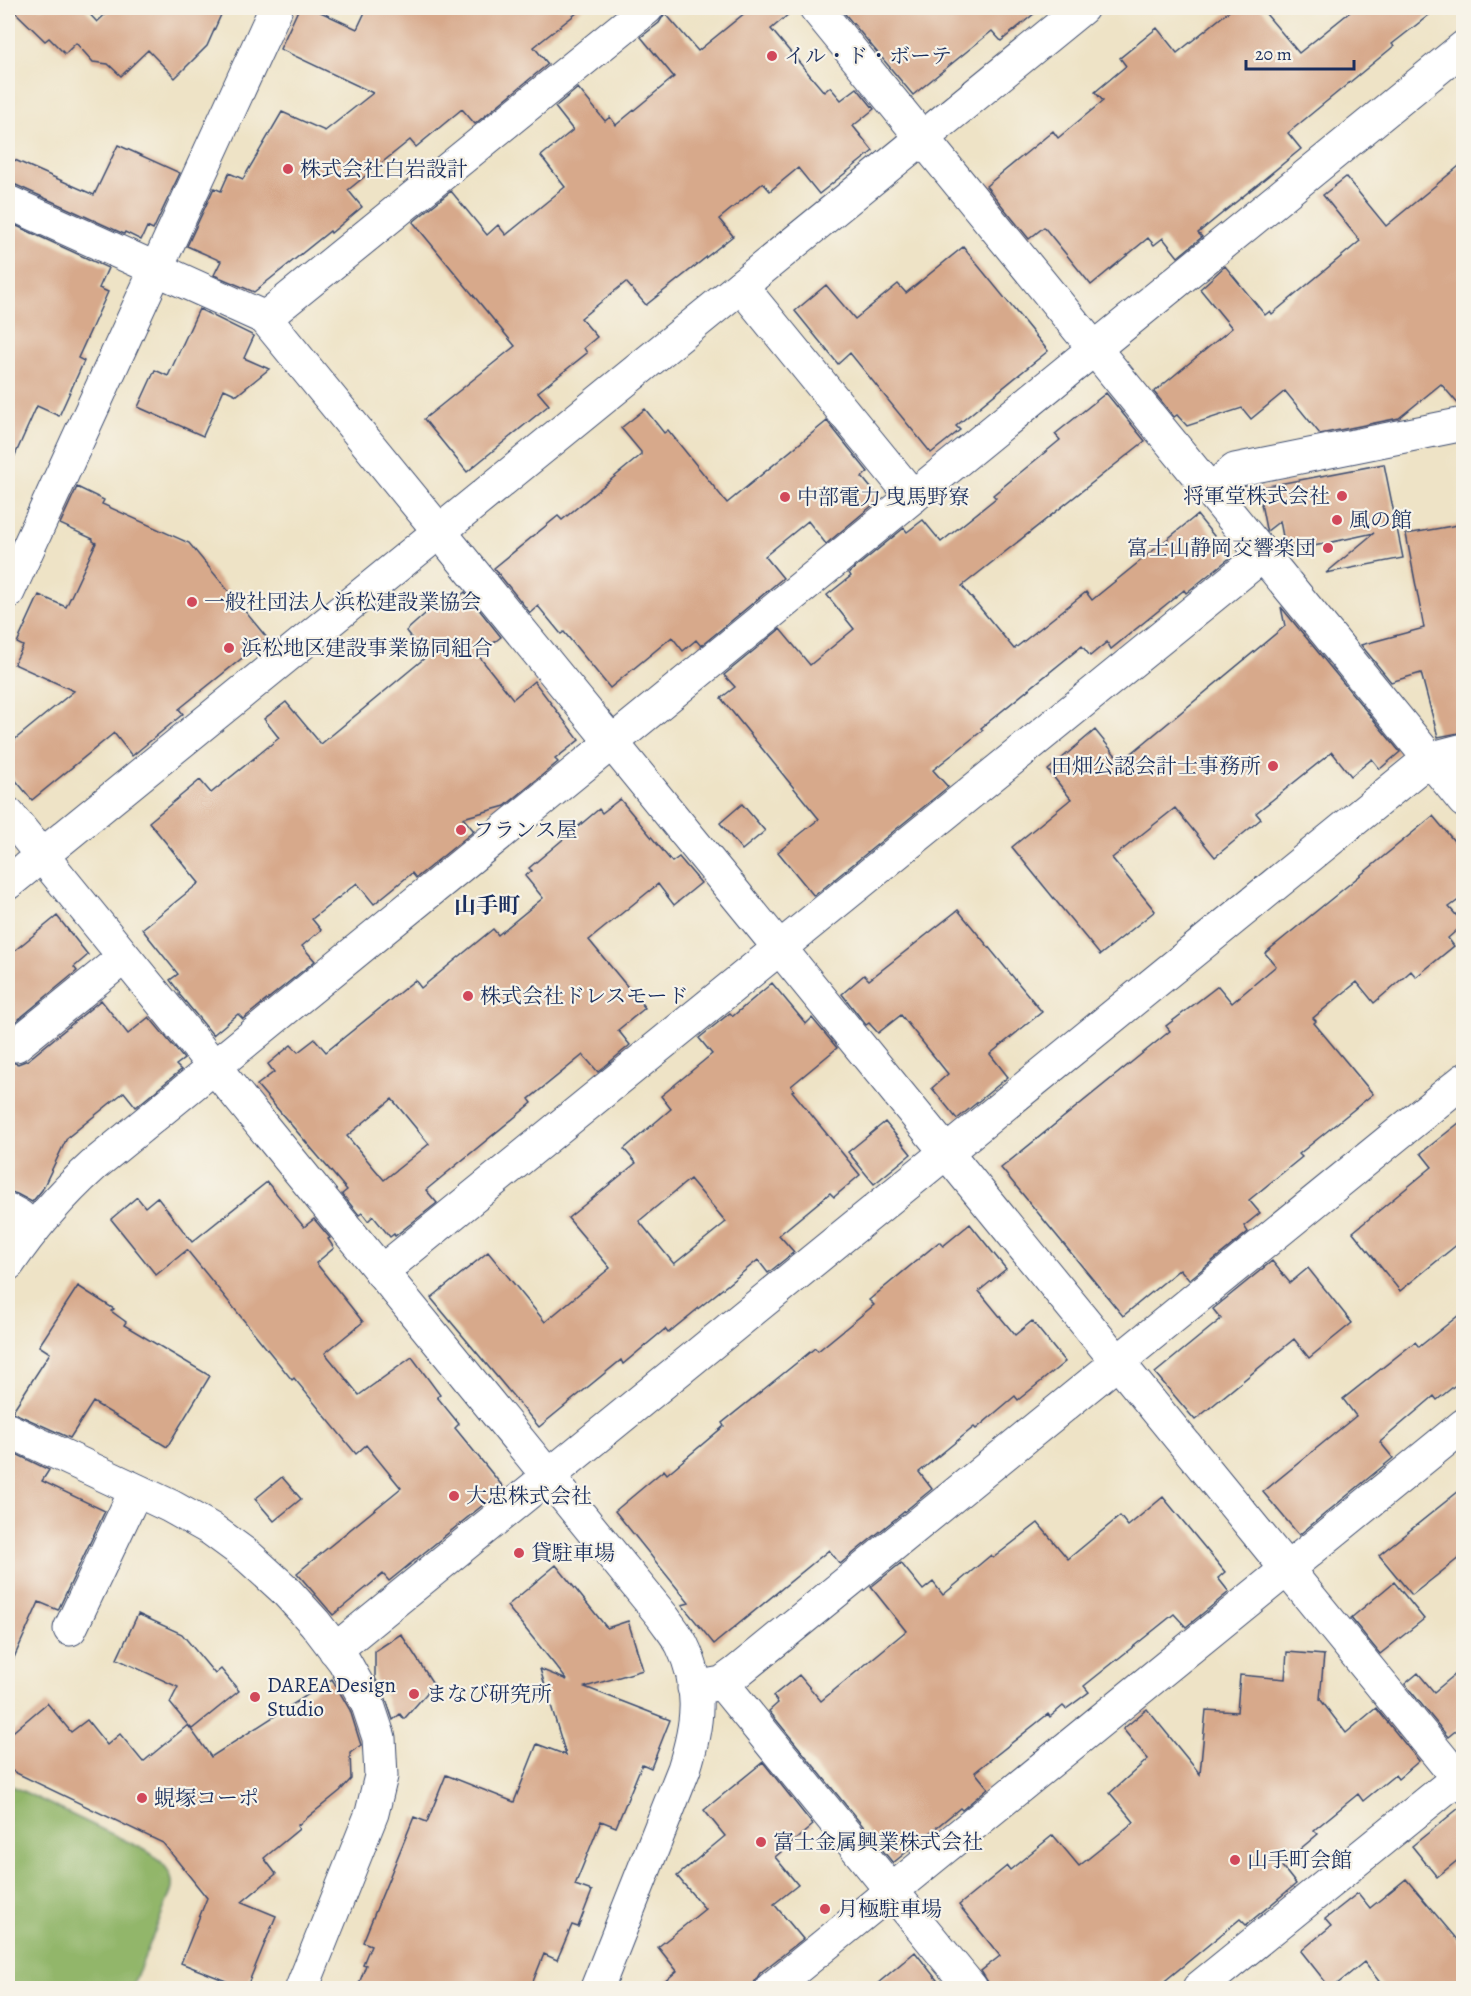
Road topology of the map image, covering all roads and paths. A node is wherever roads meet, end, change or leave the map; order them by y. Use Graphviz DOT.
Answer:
graph roads {
  1 [pos="276,8"];
  2 [pos="647,8"];
  3 [pos="816,8"];
  4 [pos="1082,8"];
  5 [pos="1464,47"];
  6 [pos="922,138"];
  7 [pos="8,202"];
  8 [pos="156,269"];
  9 [pos="741,286"];
  10 [pos="266,318"];
  11 [pos="1095,349"];
  12 [pos="1464,424"];
  13 [pos="1210,491"];
  14 [pos="913,497"];
  15 [pos="440,532"];
  16 [pos="1263,555"];
  17 [pos="8,592"];
  18 [pos="612,743"];
  19 [pos="1464,750"];
  20 [pos="1429,759"];
  21 [pos="1464,801"];
  22 [pos="8,814"];
  23 [pos="42,856"];
  24 [pos="8,883"];
  25 [pos="779,948"];
  26 [pos="124,957"];
  27 [pos="16,1045"];
  28 [pos="214,1067"];
  29 [pos="1464,1080"];
  30 [pos="946,1153"];
  31 [pos="20,1219"];
  32 [pos="8,1264"];
  33 [pos="381,1272"];
  34 [pos="1117,1362"];
  35 [pos="1464,1425"];
  36 [pos="8,1430"];
  37 [pos="548,1477"];
  38 [pos="136,1490"];
  39 [pos="1286,1570"];
  40 [pos="70,1629"];
  41 [pos="335,1650"];
  42 [pos="708,1685"];
  43 [pos="1461,1779"];
  44 [pos="892,1891"];
  45 [pos="313,1985"];
  46 [pos="597,1989"];
  47 [pos="772,1989"];
  48 [pos="971,1989"];
  49 [pos="1199,1989"];
  1 -- 8 [label="street"];
  2 -- 10 [label="street"];
  3 -- 6 [label="street"];
  4 -- 6 [label="street"];
  5 -- 11 [label="street"];
  6 -- 9 [label="street"];
  6 -- 11 [label="street"];
  7 -- 8 [label="street"];
  8 -- 10 [label="street"];
  8 -- 17 [label="street"];
  9 -- 14 [label="street"];
  9 -- 15 [label="street"];
  10 -- 15 [label="street"];
  11 -- 13 [label="street"];
  11 -- 14 [label="street"];
  12 -- 13 [label="street"];
  13 -- 16 [label="street"];
  14 -- 18 [label="street"];
  15 -- 18 [label="street"];
  15 -- 23 [label="street"];
  16 -- 20 [label="street"];
  16 -- 25 [label="street"];
  18 -- 25 [label="street"];
  18 -- 28 [label="street"];
  19 -- 20 [label="street"];
  20 -- 21 [label="street"];
  20 -- 30 [label="street"];
  22 -- 23 [label="street"];
  23 -- 24 [label="street"];
  23 -- 26 [label="street"];
  25 -- 30 [label="street"];
  25 -- 33 [label="street"];
  26 -- 27 [label="street"];
  26 -- 28 [label="street"];
  28 -- 31 [label="street"];
  28 -- 33 [label="street"];
  29 -- 34 [label="street"];
  30 -- 34 [label="street"];
  30 -- 37 [label="street"];
  31 -- 32 [label="street"];
  33 -- 37 [label="street"];
  34 -- 39 [label="street"];
  34 -- 42 [label="street"];
  35 -- 39 [label="street"];
  36 -- 38 [label="street"];
  37 -- 41 [label="street"];
  37 -- 42 [label="street"];
  38 -- 40 [label="street"];
  38 -- 41 [label="street"];
  39 -- 43 [label="street"];
  39 -- 44 [label="street"];
  41 -- 45 [label="street"];
  42 -- 44 [label="street"];
  42 -- 46 [label="street"];
  43 -- 49 [label="street"];
  44 -- 47 [label="street"];
  44 -- 48 [label="street"];
}
